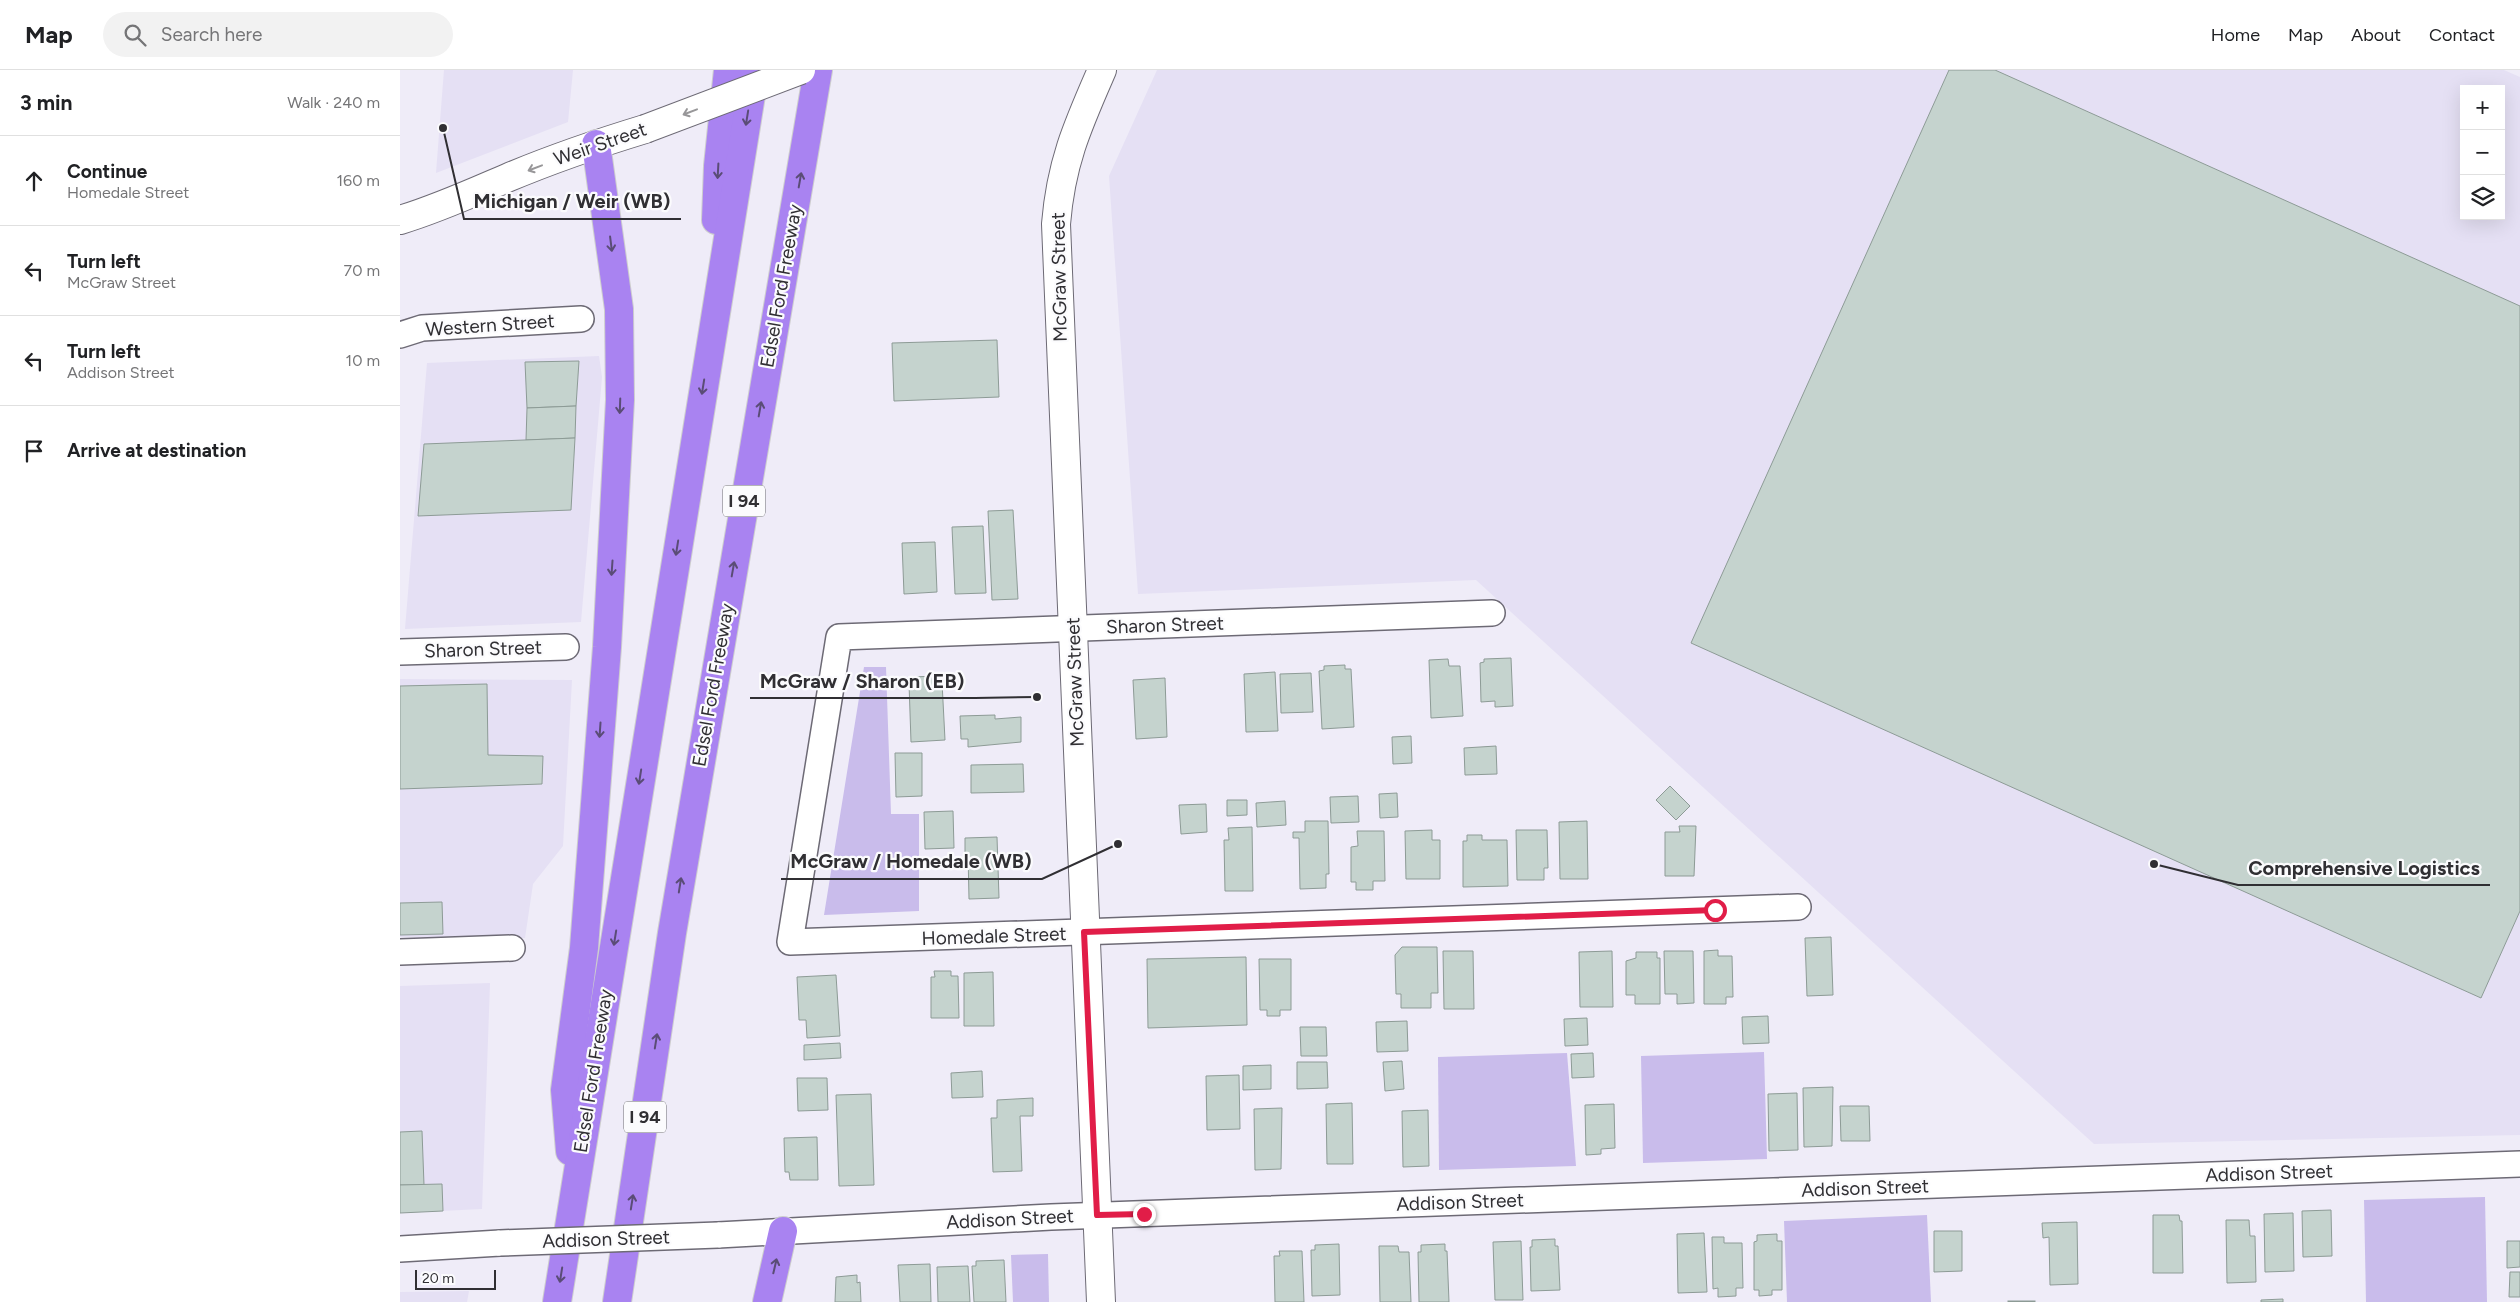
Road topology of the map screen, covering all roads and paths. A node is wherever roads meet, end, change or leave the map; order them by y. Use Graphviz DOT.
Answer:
graph roads {
  1 [pos="728,70"];
  2 [pos="755,70"];
  3 [pos="801,70"];
  4 [pos="818,70"];
  5 [pos="1102,70"];
  6 [pos="596,144"];
  7 [pos="400,220"];
  8 [pos="581,319"];
  9 [pos="400,335"];
  10 [pos="711,339"];
  11 [pos="1492,613"];
  12 [pos="1072,628"];
  13 [pos="566,647"];
  14 [pos="400,652"];
  15 [pos="1798,908"];
  16 [pos="1084,932"];
  17 [pos="790,942"];
  18 [pos="512,948"];
  19 [pos="400,952"];
  20 [pos="2520,1164"];
  21 [pos="574,1192"];
  22 [pos="1097,1215"];
  23 [pos="783,1231"];
  24 [pos="400,1249"];
  25 [pos="557,1302"];
  26 [pos="617,1302"];
  27 [pos="767,1302"];
  28 [pos="1101,1302"];
  1 -- 10 [label="highway, one-way"];
  2 -- 10 [label="highway, Edsel Ford Freeway, one-way"];
  3 -- 6 [label="street, Weir Street, one-way, bridge"];
  26 -- 4 [label="highway, Edsel Ford Freeway / I 94, one-way"];
  5 -- 12 [label="street, McGraw Street"];
  6 -- 7 [label="street, Weir Street, one-way"];
  6 -- 21 [label="highway, one-way"];
  8 -- 9 [label="street, Western Street"];
  10 -- 21 [label="highway, Edsel Ford Freeway, one-way"];
  11 -- 12 [label="street, Sharon Street"];
  12 -- 16 [label="street, McGraw Street"];
  12 -- 17 [label="street, Sharon Street"];
  13 -- 14 [label="street, Sharon Street"];
  15 -- 16 [label="street, Homedale Street"];
  16 -- 17 [label="street, Homedale Street"];
  16 -- 22 [label="street, McGraw Street"];
  18 -- 19 [label="street"];
  20 -- 22 [label="street, Addison Street"];
  21 -- 25 [label="highway, Edsel Ford Freeway, one-way"];
  22 -- 23 [label="street, Addison Street"];
  22 -- 28 [label="street, McGraw Street"];
  23 -- 24 [label="street, Addison Street, bridge"];
  27 -- 23 [label="highway, one-way"];
}
